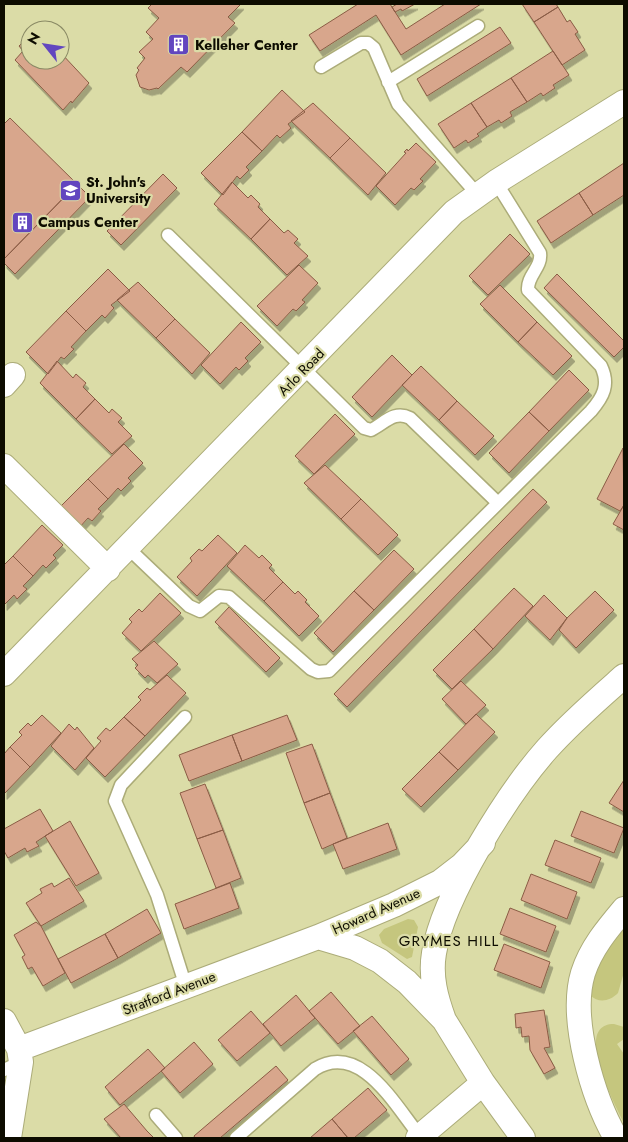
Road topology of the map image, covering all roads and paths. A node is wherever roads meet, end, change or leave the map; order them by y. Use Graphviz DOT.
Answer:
graph roads {
  1 [pos="478,26"];
  2 [pos="321,67"];
  3 [pos="388,82"];
  4 [pos="624,102"];
  5 [pos="487,188"];
  6 [pos="168,235"];
  7 [pos="304,368"];
  8 [pos="4,466"];
  9 [pos="497,502"];
  10 [pos="128,548"];
  11 [pos="108,569"];
  12 [pos="4,674"];
  13 [pos="624,676"];
  14 [pos="186,717"];
  15 [pos="483,843"];
  16 [pos="624,909"];
  17 [pos="318,937"];
  18 [pos="186,987"];
  19 [pos="444,1020"];
  20 [pos="4,1022"];
  21 [pos="15,1061"];
  22 [pos="484,1083"];
  23 [pos="156,1115"];
  24 [pos="419,1137"];
  25 [pos="9,1138"];
  26 [pos="176,1138"];
  27 [pos="236,1138"];
  28 [pos="523,1138"];
  29 [pos="616,1138"];
  1 -- 3 [label="lane"];
  2 -- 3 [label="lane"];
  3 -- 5 [label="lane"];
  4 -- 5 [label="street, Arlo Road"];
  5 -- 7 [label="street, Arlo Road"];
  5 -- 9 [label="lane"];
  6 -- 7 [label="lane"];
  7 -- 9 [label="lane"];
  7 -- 10 [label="street, Arlo Road"];
  8 -- 11 [label="street"];
  9 -- 10 [label="lane"];
  10 -- 11 [label="street, Arlo Road"];
  11 -- 12 [label="street, Arlo Road"];
  13 -- 15 [label="street, Howard Avenue"];
  14 -- 18 [label="lane"];
  15 -- 17 [label="street, Howard Avenue"];
  15 -- 19 [label="street, Howard Avenue"];
  16 -- 29 [label="street"];
  17 -- 18 [label="street, Stratford Avenue"];
  17 -- 19 [label="street, Howard Avenue"];
  18 -- 21 [label="street, Stratford Avenue"];
  19 -- 22 [label="street, Howard Avenue"];
  20 -- 21 [label="street"];
  21 -- 25 [label="street"];
  22 -- 24 [label="street"];
  22 -- 28 [label="street, Howard Avenue"];
  23 -- 26 [label="lane"];
  24 -- 27 [label="lane"];
}
